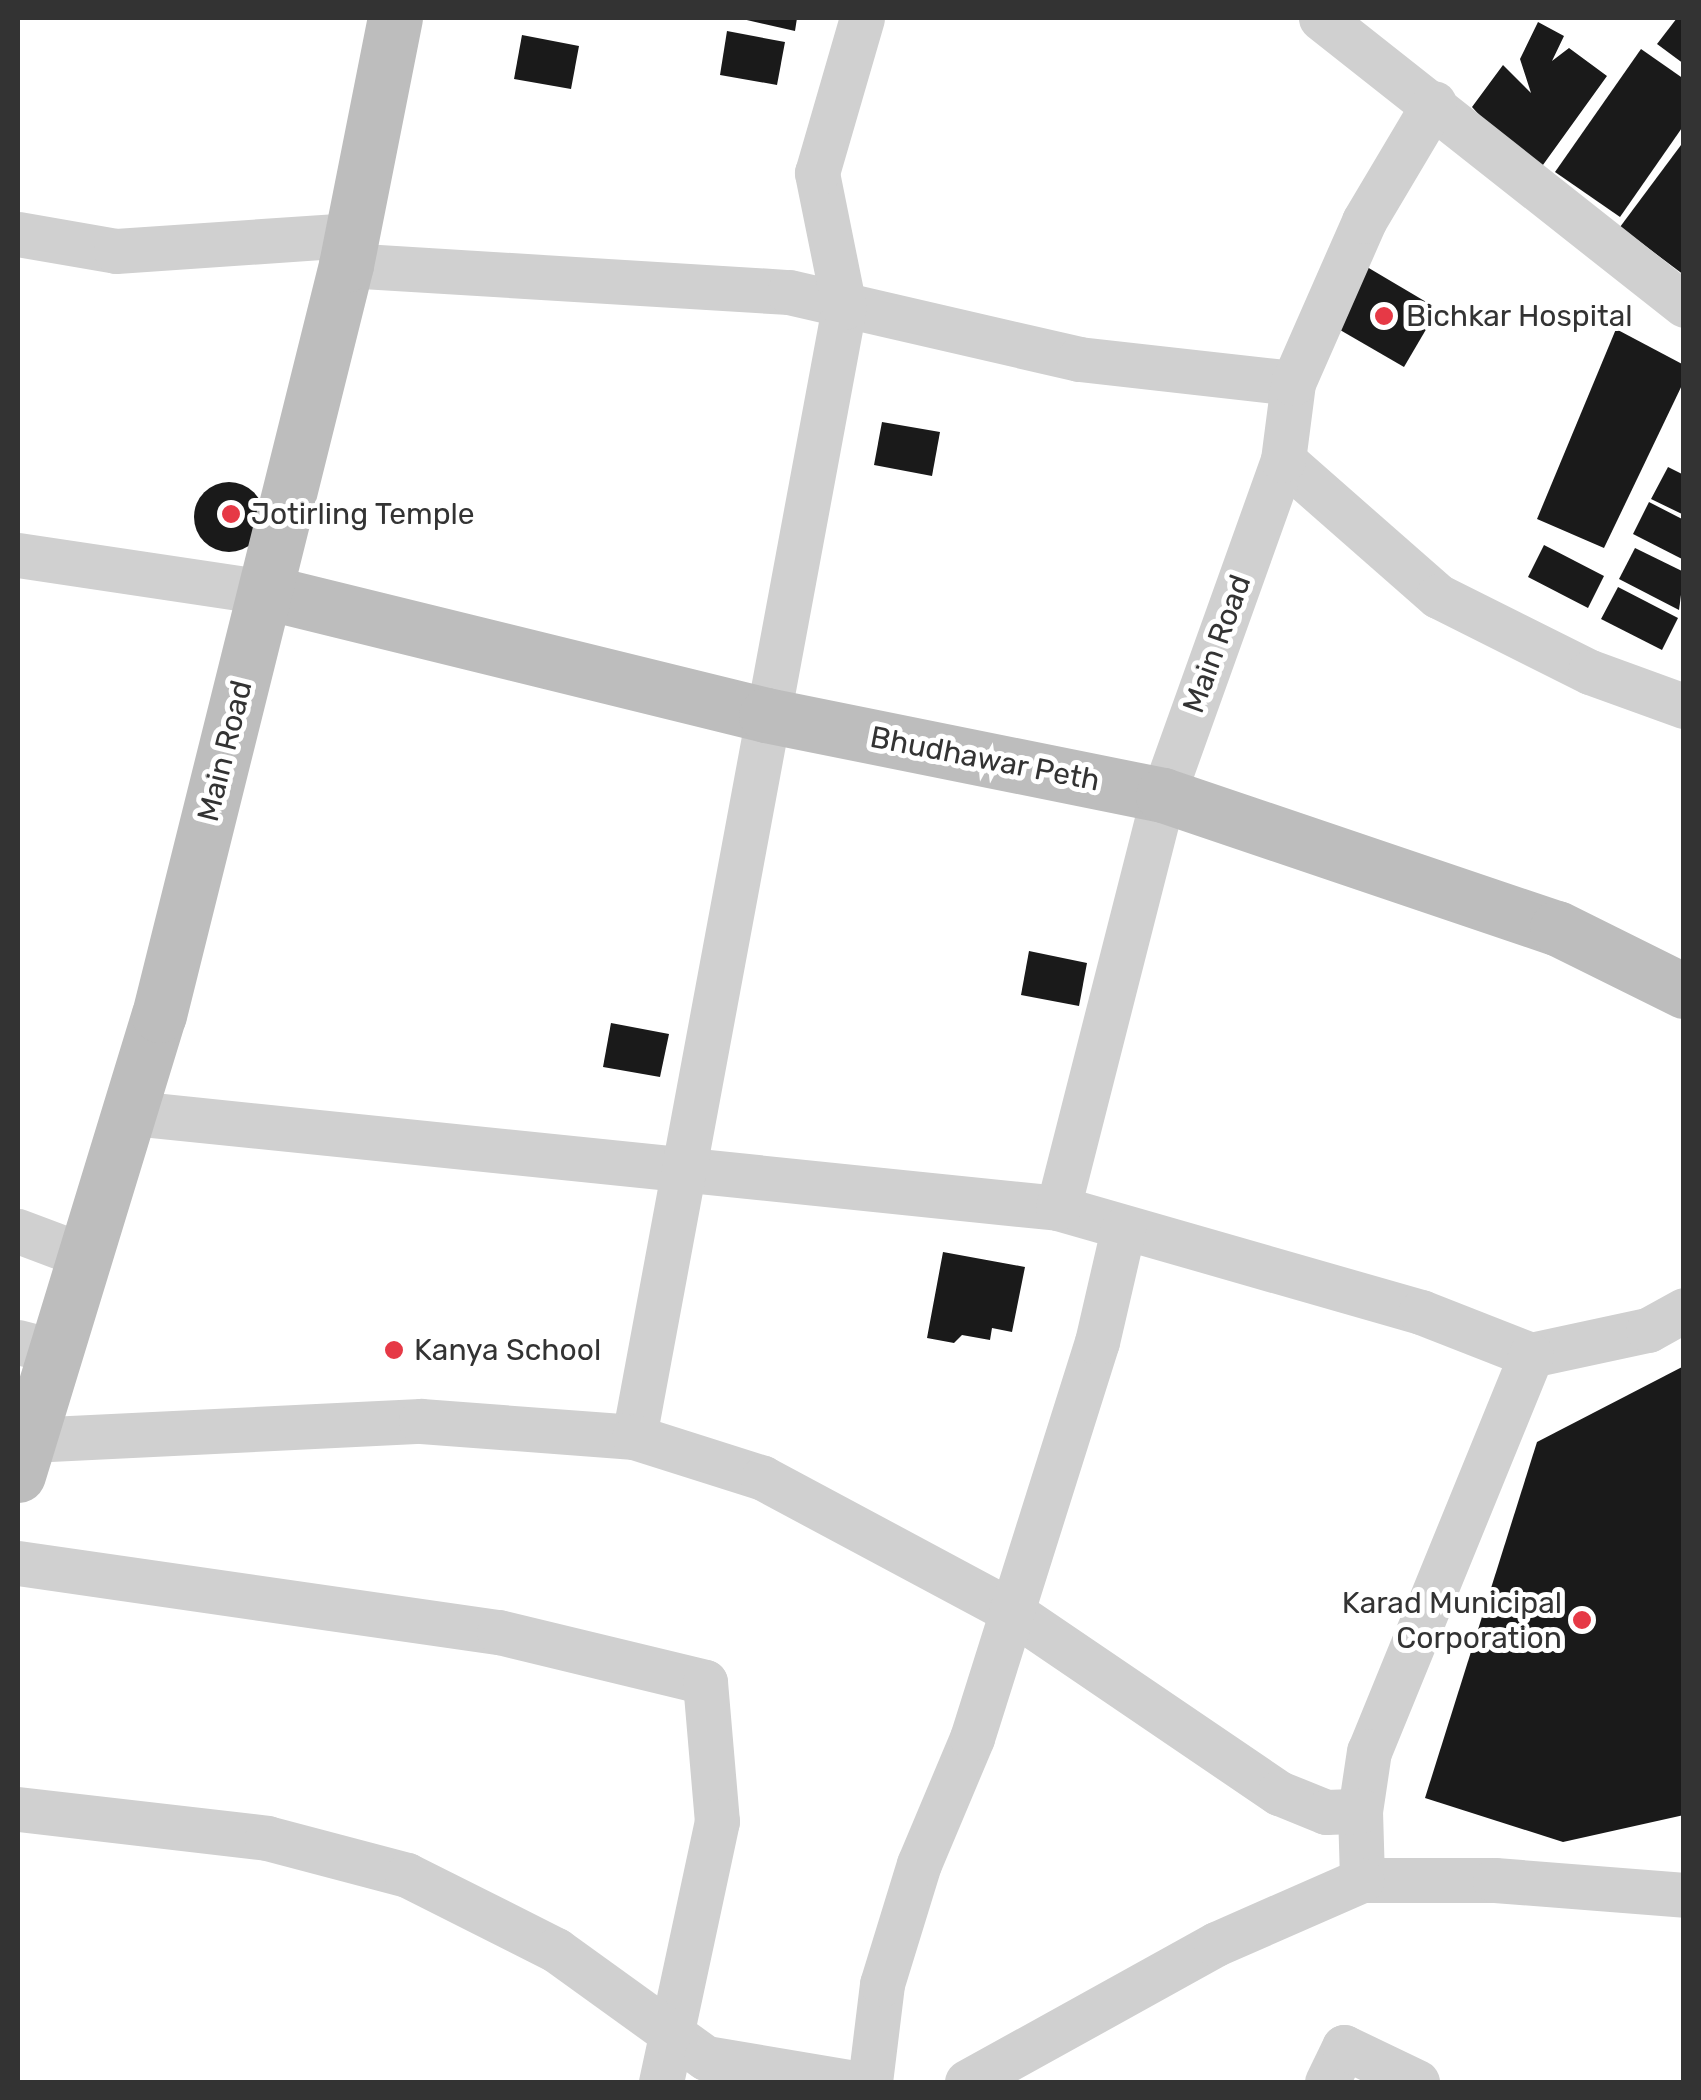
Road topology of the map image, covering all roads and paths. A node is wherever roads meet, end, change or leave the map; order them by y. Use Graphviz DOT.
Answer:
graph roads {
  1 [pos="395,18"];
  2 [pos="862,18"];
  3 [pos="1321,18"];
  4 [pos="1434,103"];
  5 [pos="18,234"];
  6 [pos="349,250"];
  7 [pos="1684,304"];
  8 [pos="844,307"];
  9 [pos="1293,384"];
  10 [pos="1283,460"];
  11 [pos="18,556"];
  12 [pos="266,592"];
  13 [pos="1684,706"];
  14 [pos="766,714"];
  15 [pos="1164,795"];
  16 [pos="1684,990"];
  17 [pos="133,1113"];
  18 [pos="686,1170"];
  19 [pos="1058,1208"];
  20 [pos="1123,1228"];
  21 [pos="18,1231"];
  22 [pos="87,1257"];
  23 [pos="1684,1310"];
  24 [pos="37,1347"];
  25 [pos="1532,1355"];
  26 [pos="634,1437"];
  27 [pos="23,1457"];
  28 [pos="18,1563"];
  29 [pos="1011,1611"];
  30 [pos="18,1809"];
  31 [pos="1360,1812"];
  32 [pos="1362,1880"];
  33 [pos="1684,1896"];
  34 [pos="672,2038"];
  35 [pos="661,2082"];
  36 [pos="850,2082"];
  37 [pos="870,2082"];
  38 [pos="968,2082"];
  39 [pos="1326,2082"];
  40 [pos="1417,2082"];
  1 -- 6 [label="street, Main Road"];
  2 -- 8 [label="street"];
  3 -- 4 [label="street"];
  4 -- 7 [label="street"];
  4 -- 9 [label="street, Main Road"];
  5 -- 6 [label="street"];
  6 -- 8 [label="street"];
  6 -- 12 [label="street, Main Road"];
  8 -- 9 [label="street"];
  8 -- 14 [label="street"];
  9 -- 10 [label="street, Main Road"];
  10 -- 13 [label="street"];
  10 -- 15 [label="street, Main Road"];
  11 -- 12 [label="street"];
  12 -- 14 [label="street, Bhudhawar Peth"];
  12 -- 17 [label="street, Main Road"];
  14 -- 15 [label="street, Bhudhawar Peth"];
  14 -- 18 [label="street"];
  15 -- 16 [label="street, Bhudhawar Peth"];
  15 -- 19 [label="street, Main Road"];
  17 -- 18 [label="street"];
  17 -- 22 [label="street, Main Road"];
  18 -- 19 [label="street"];
  18 -- 26 [label="street"];
  19 -- 20 [label="street"];
  20 -- 25 [label="street"];
  20 -- 29 [label="street"];
  21 -- 22 [label="street"];
  22 -- 24 [label="street, Main Road"];
  23 -- 25 [label="street"];
  24 -- 27 [label="street, Main Road"];
  25 -- 31 [label="street"];
  26 -- 27 [label="street"];
  26 -- 29 [label="street"];
  28 -- 34 [label="street"];
  29 -- 31 [label="street"];
  29 -- 37 [label="street"];
  30 -- 34 [label="street"];
  31 -- 32 [label="street"];
  32 -- 33 [label="street"];
  32 -- 38 [label="street"];
  34 -- 35 [label="street"];
  34 -- 36 [label="street"];
  39 -- 40 [label="street"];
}
